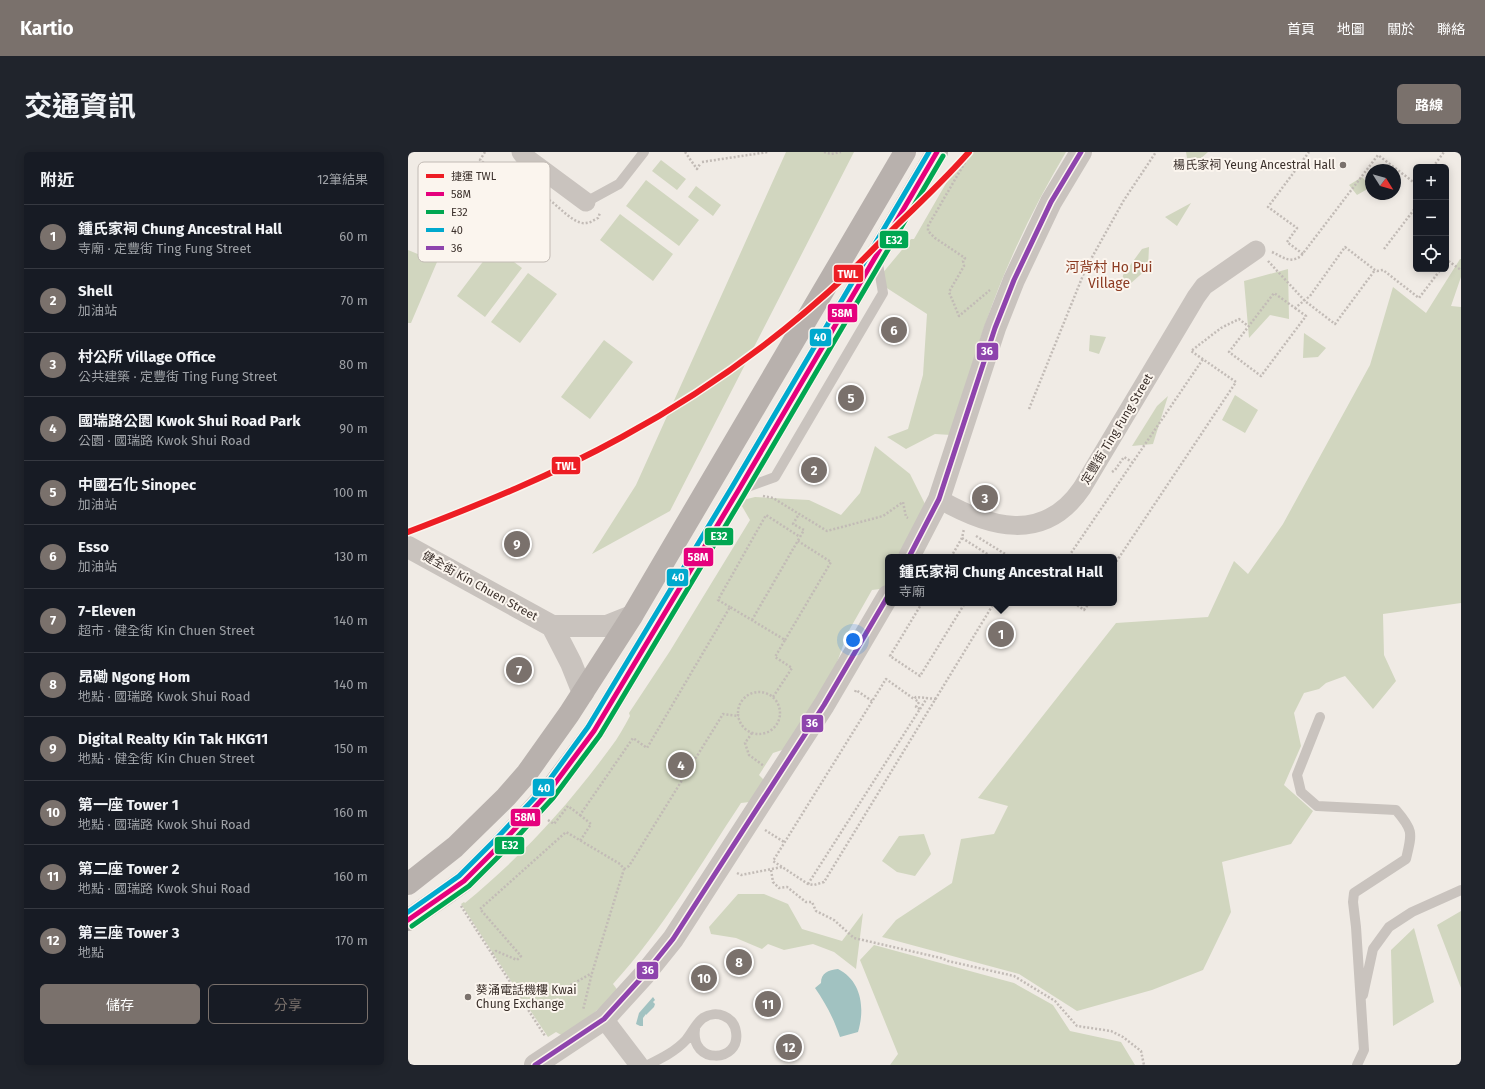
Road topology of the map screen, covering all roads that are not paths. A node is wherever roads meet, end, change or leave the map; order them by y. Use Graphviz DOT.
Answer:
graph roads {
  1 [pos="521,152"];
  2 [pos="644,152"];
  3 [pos="905,152"];
  4 [pos="937,152"];
  5 [pos="1081,152"];
  6 [pos="532,162"];
  7 [pos="550,175"];
  8 [pos="586,202"];
  9 [pos="1264,254"];
  10 [pos="939,499"];
  11 [pos="408,547"];
  12 [pos="911,554"];
  13 [pos="885,601"];
  14 [pos="632,616"];
  15 [pos="552,626"];
  16 [pos="583,693"];
  17 [pos="1320,717"];
  18 [pos="408,884"];
  19 [pos="1461,890"];
  20 [pos="408,920"];
  21 [pos="1360,1008"];
  22 [pos="604,1019"];
  23 [pos="695,1029"];
  24 [pos="698,1049"];
  25 [pos="673,1051"];
  26 [pos="535,1065"];
  27 [pos="639,1065"];
  28 [pos="648,1065"];
  29 [pos="1356,1065"];
  1 -- 6 [label="street"];
  2 -- 8 [label="lane"];
  3 -- 14 [label="main road"];
  4 -- 20 [label="main road"];
  5 -- 10 [label="street"];
  7 -- 8 [label="street"];
  9 -- 10 [label="street, 定豐街 Ting Fung Street"];
  10 -- 12 [label="street"];
  11 -- 15 [label="street, 健全街 Kin Chuen Street"];
  13 -- 22 [label="street"];
  14 -- 15 [label="street, 健全街 Kin Chuen Street"];
  14 -- 16 [label="main road"];
  15 -- 16 [label="street, 健全街 Kin Chuen Street"];
  16 -- 18 [label="main road"];
  17 -- 21 [label="lane"];
  19 -- 21 [label="lane"];
  21 -- 29 [label="lane"];
  22 -- 26 [label="street"];
  22 -- 27 [label="street"];
  23 -- 24 [label="lane"];
  23 -- 24 [label="lane"];
  23 -- 25 [label="lane"];
  24 -- 25 [label="lane"];
  25 -- 28 [label="lane"];
}
